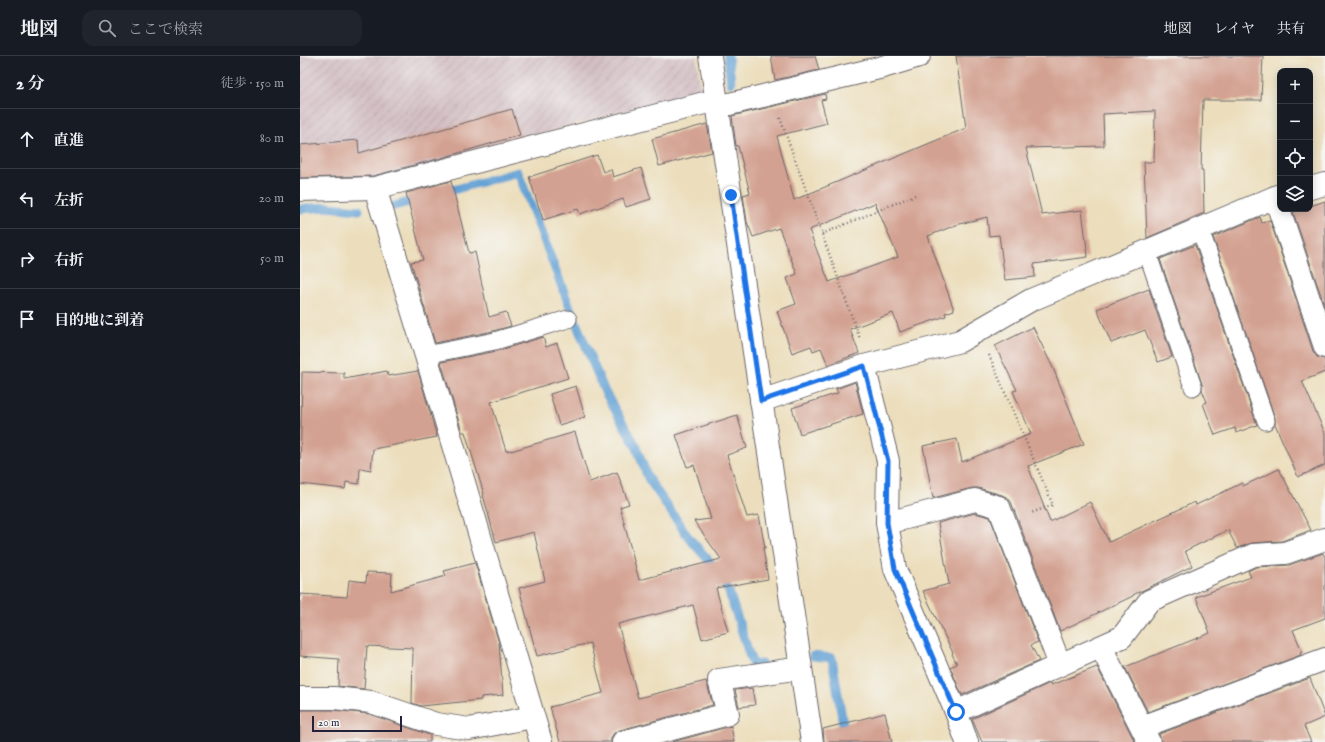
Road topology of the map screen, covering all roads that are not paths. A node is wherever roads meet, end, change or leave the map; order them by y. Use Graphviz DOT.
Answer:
graph roads {
  1 [pos="710,56"];
  2 [pos="919,56"];
  3 [pos="717,103"];
  4 [pos="1325,184"];
  5 [pos="1313,187"];
  6 [pos="375,188"];
  7 [pos="300,190"];
  8 [pos="1277,196"];
  9 [pos="1283,212"];
  10 [pos="1200,230"];
  11 [pos="1147,252"];
  12 [pos="568,319"];
  13 [pos="1325,347"];
  14 [pos="426,355"];
  15 [pos="866,365"];
  16 [pos="1193,387"];
  17 [pos="761,401"];
  18 [pos="1266,421"];
  19 [pos="887,523"];
  20 [pos="1325,539"];
  21 [pos="1101,647"];
  22 [pos="1325,659"];
  23 [pos="1060,665"];
  24 [pos="801,668"];
  25 [pos="300,698"];
  26 [pos="956,712"];
  27 [pos="534,717"];
  28 [pos="1145,735"];
  29 [pos="540,742"];
  30 [pos="623,742"];
  31 [pos="812,742"];
  32 [pos="967,742"];
  1 -- 3 [label="street"];
  2 -- 3 [label="street"];
  3 -- 6 [label="street"];
  3 -- 17 [label="street"];
  4 -- 5 [label="street"];
  6 -- 7 [label="street"];
  6 -- 14 [label="street"];
  8 -- 10 [label="street"];
  9 -- 13 [label="street"];
  10 -- 11 [label="street"];
  10 -- 18 [label="lane"];
  11 -- 15 [label="street"];
  11 -- 16 [label="lane"];
  12 -- 14 [label="lane"];
  14 -- 27 [label="street"];
  15 -- 17 [label="street"];
  15 -- 19 [label="street"];
  17 -- 24 [label="street"];
  19 -- 23 [label="street"];
  19 -- 26 [label="street"];
  20 -- 21 [label="street"];
  21 -- 23 [label="street"];
  21 -- 28 [label="street"];
  22 -- 28 [label="street"];
  23 -- 26 [label="street"];
  24 -- 30 [label="street"];
  24 -- 31 [label="street"];
  25 -- 27 [label="street"];
  26 -- 32 [label="street"];
  27 -- 29 [label="street"];
}
